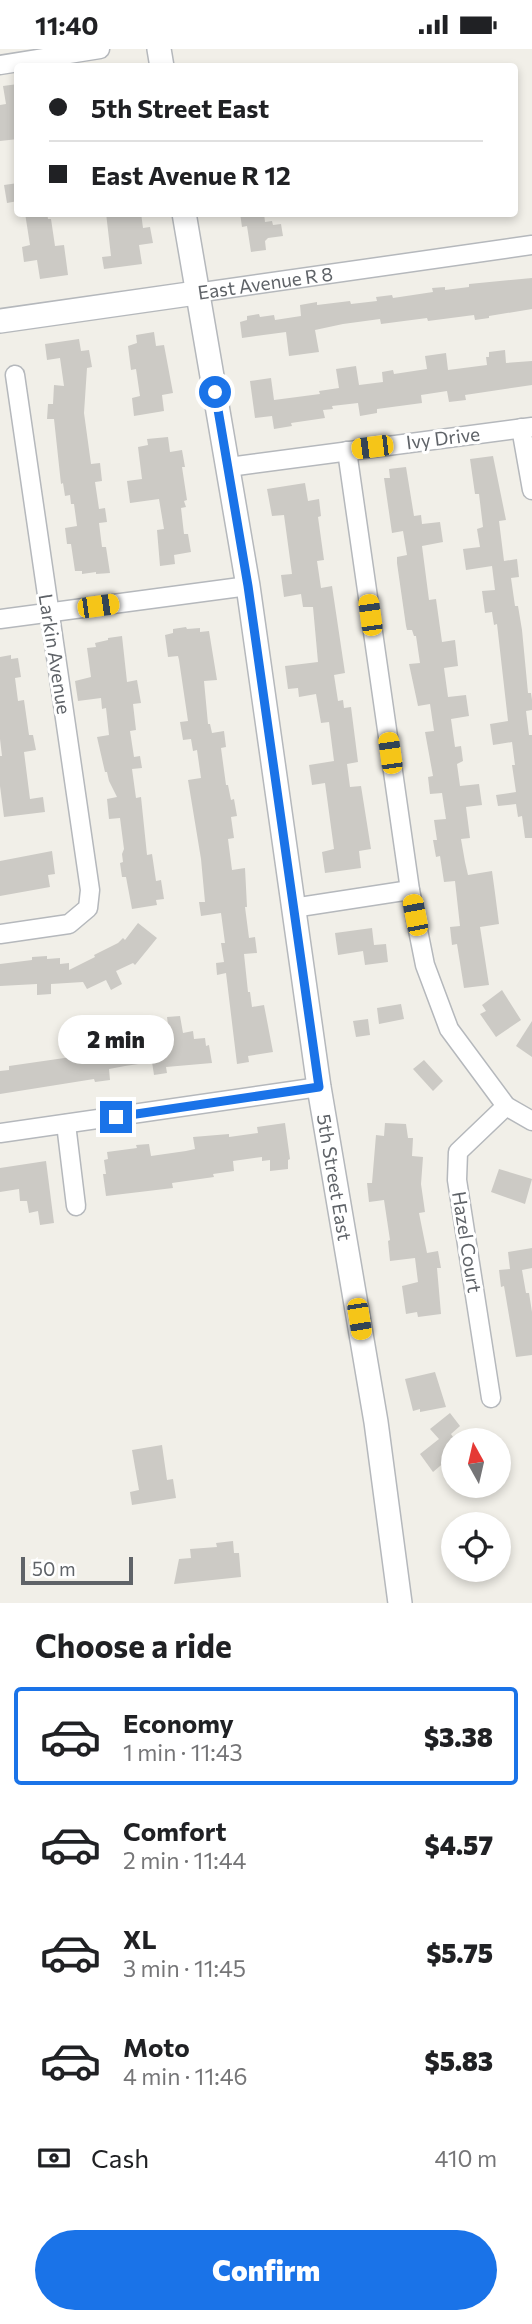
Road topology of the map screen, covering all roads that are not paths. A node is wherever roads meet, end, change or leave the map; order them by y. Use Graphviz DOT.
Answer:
graph roads {
  1 [pos="100,49"];
  2 [pos="0,65"];
  3 [pos="185,217"];
  4 [pos="532,245"];
  5 [pos="196,293"];
  6 [pos="0,321"];
  7 [pos="15,375"];
  8 [pos="527,428"];
  9 [pos="347,451"];
  10 [pos="229,467"];
  11 [pos="532,489"];
  12 [pos="248,586"];
  13 [pos="48,613"];
  14 [pos="0,619"];
  15 [pos="410,890"];
  16 [pos="293,908"];
  17 [pos="0,934"];
  18 [pos="319,1087"];
  19 [pos="506,1106"];
  20 [pos="532,1121"];
  21 [pos="66,1124"];
  22 [pos="0,1133"];
  23 [pos="76,1206"];
  24 [pos="491,1398"];
  25 [pos="400,1603"];
  1 -- 2 [label="street"];
  3 -- 5 [label="street, 5th Street East"];
  4 -- 5 [label="street, East Avenue R 8"];
  5 -- 6 [label="street, East Avenue R 8"];
  5 -- 10 [label="street, 5th Street East"];
  7 -- 13 [label="street, Larkin Avenue"];
  8 -- 9 [label="street, Ivy Drive"];
  8 -- 11 [label="street"];
  9 -- 10 [label="street, Ivy Drive"];
  9 -- 15 [label="street"];
  10 -- 12 [label="street, 5th Street East"];
  12 -- 13 [label="street"];
  12 -- 16 [label="street, 5th Street East"];
  13 -- 14 [label="street"];
  13 -- 17 [label="street, Larkin Avenue"];
  15 -- 16 [label="street"];
  15 -- 19 [label="street"];
  16 -- 18 [label="street, 5th Street East"];
  18 -- 21 [label="street"];
  18 -- 25 [label="street, 5th Street East"];
  19 -- 20 [label="street"];
  19 -- 24 [label="street, Hazel Court"];
  21 -- 22 [label="street"];
  21 -- 23 [label="street"];
}
